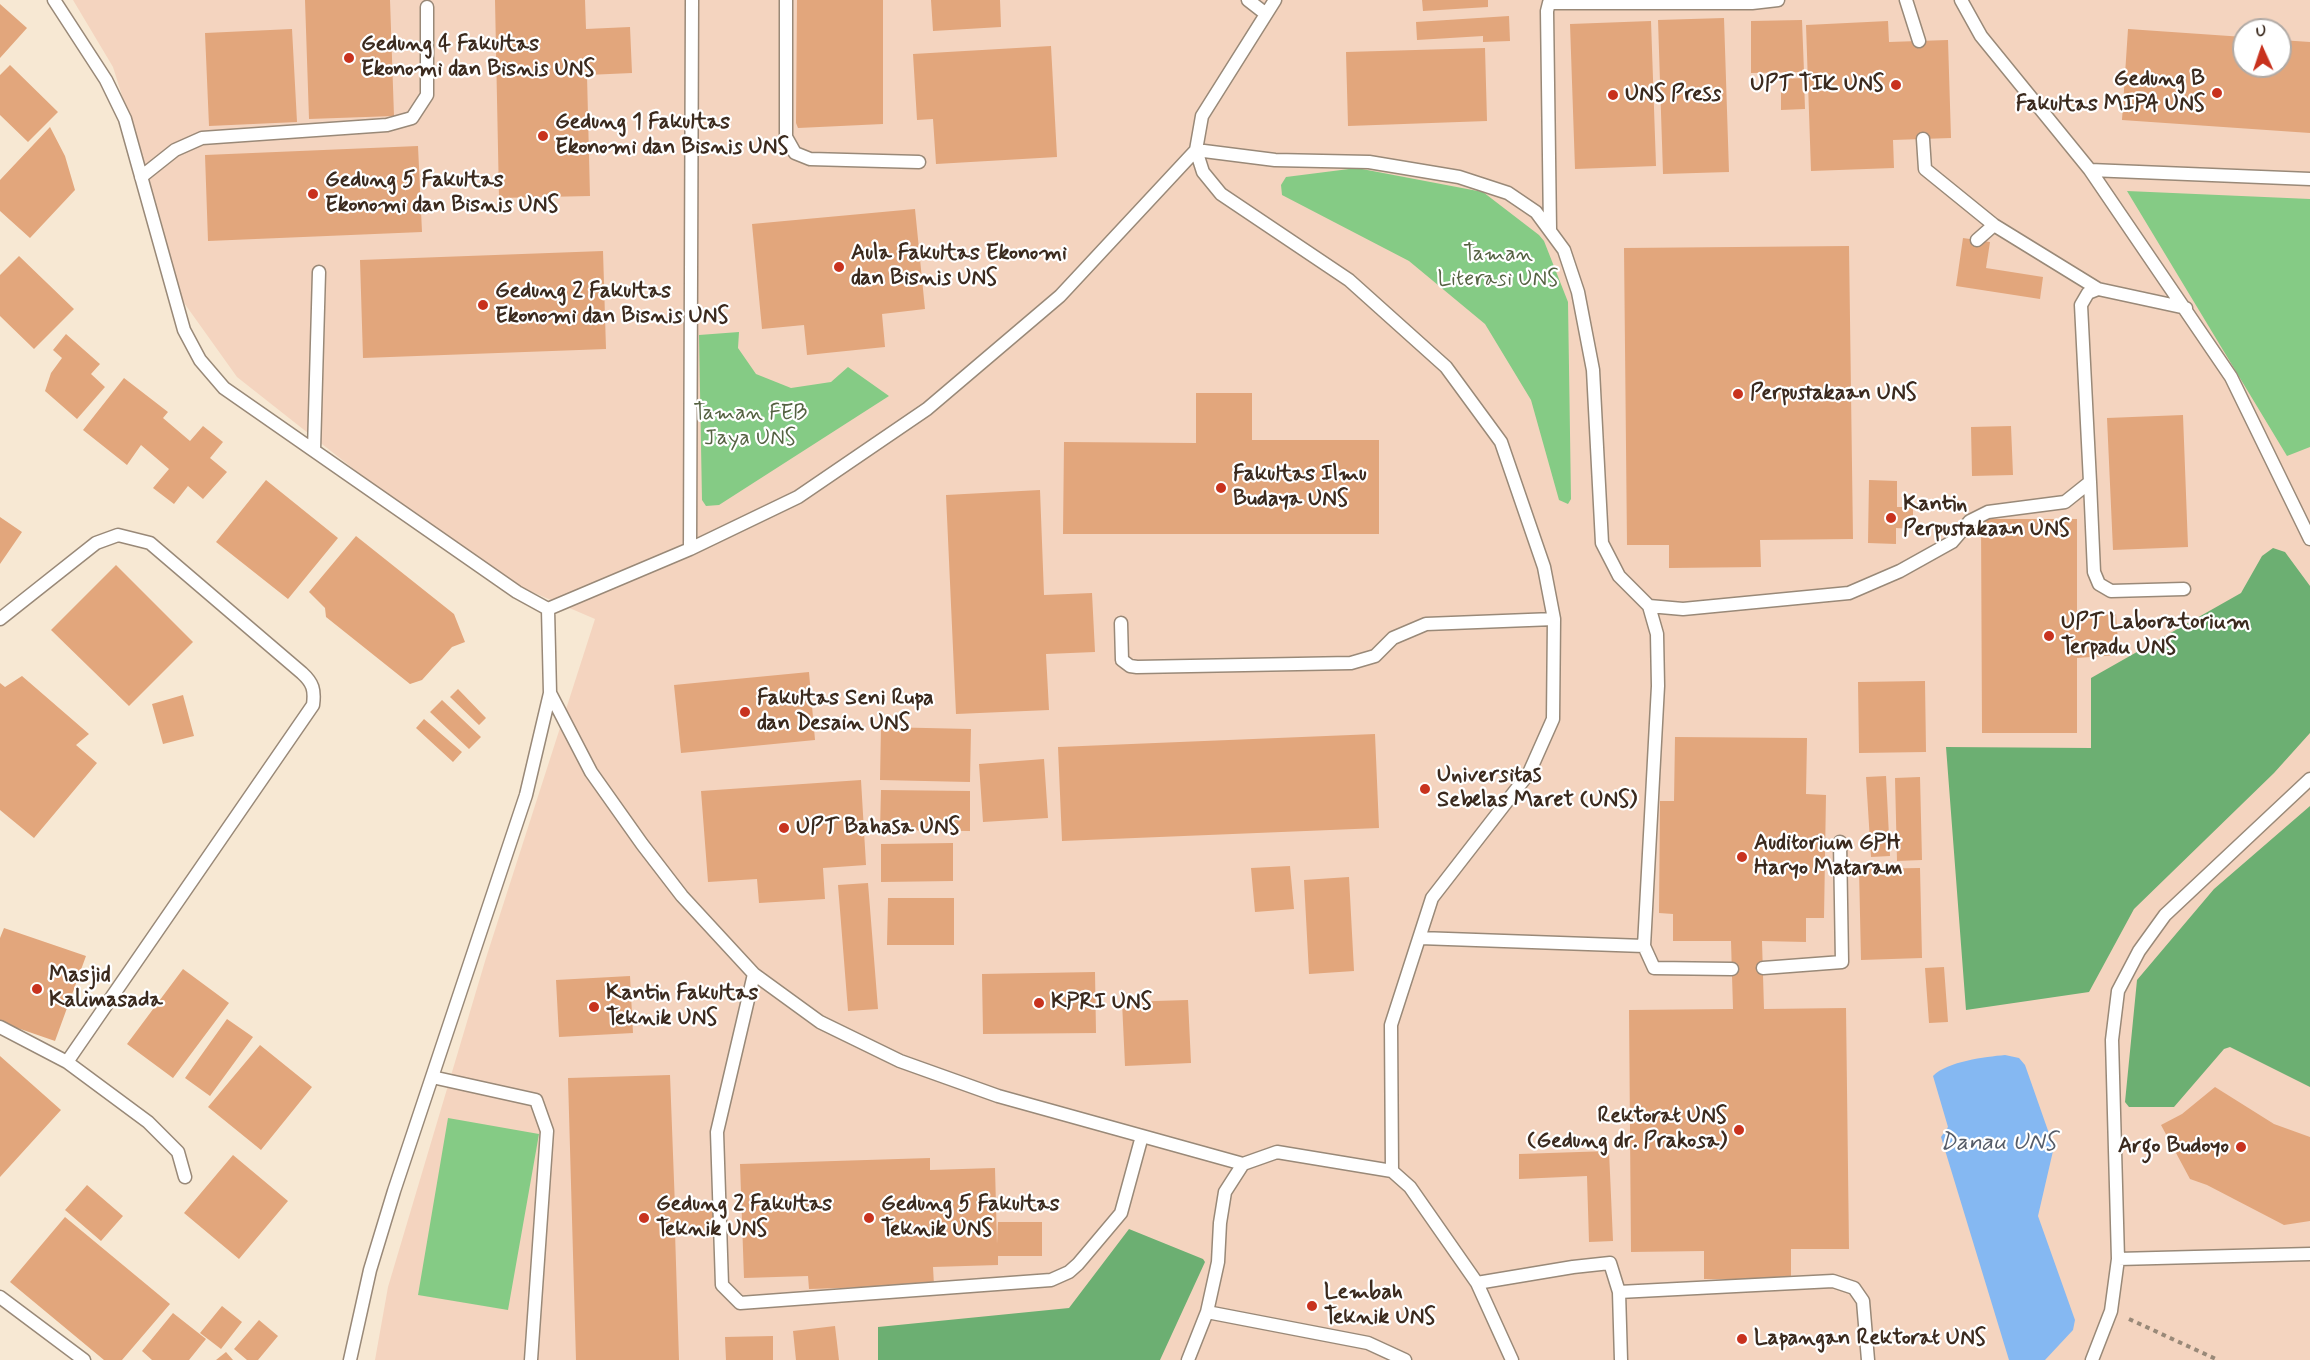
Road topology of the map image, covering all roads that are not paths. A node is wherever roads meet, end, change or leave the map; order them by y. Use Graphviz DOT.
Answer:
graph roads {
  1 [pos="54,0"];
  2 [pos="692,0"];
  3 [pos="786,0"];
  4 [pos="1248,0"];
  5 [pos="1275,0"];
  6 [pos="1778,0"];
  7 [pos="1906,0"];
  8 [pos="1961,0"];
  9 [pos="428,7"];
  10 [pos="1266,14"];
  11 [pos="1919,41"];
  12 [pos="1923,139"];
  13 [pos="1196,150"];
  14 [pos="919,162"];
  15 [pos="2090,170"];
  16 [pos="141,177"];
  17 [pos="2310,179"];
  18 [pos="1994,225"];
  19 [pos="1550,229"];
  20 [pos="1977,240"];
  21 [pos="319,272"];
  22 [pos="2098,289"];
  23 [pos="2186,308"];
  24 [pos="314,450"];
  25 [pos="2090,482"];
  26 [pos="2310,538"];
  27 [pos="690,549"];
  28 [pos="2184,589"];
  29 [pos="1649,606"];
  30 [pos="548,609"];
  31 [pos="0,619"];
  32 [pos="1554,619"];
  33 [pos="1121,623"];
  34 [pos="550,693"];
  35 [pos="2310,779"];
  36 [pos="1840,842"];
  37 [pos="1420,938"];
  38 [pos="1644,946"];
  39 [pos="1763,968"];
  40 [pos="1732,969"];
  41 [pos="754,974"];
  42 [pos="0,1027"];
  43 [pos="67,1062"];
  44 [pos="432,1077"];
  45 [pos="1142,1136"];
  46 [pos="1243,1164"];
  47 [pos="1392,1171"];
  48 [pos="185,1177"];
  49 [pos="2310,1254"];
  50 [pos="2118,1259"];
  51 [pos="1477,1283"];
  52 [pos="1619,1292"];
  53 [pos="0,1297"];
  54 [pos="1207,1312"];
  55 [pos="84,1360"];
  56 [pos="350,1360"];
  57 [pos="531,1360"];
  58 [pos="1188,1360"];
  59 [pos="1405,1360"];
  60 [pos="1512,1360"];
  61 [pos="1621,1360"];
  62 [pos="1868,1360"];
  63 [pos="2092,1360"];
  1 -- 16 [label="lane"];
  2 -- 27 [label="lane"];
  3 -- 14 [label="lane"];
  4 -- 10 [label="lane"];
  5 -- 10 [label="lane"];
  6 -- 19 [label="lane"];
  7 -- 11 [label="lane"];
  8 -- 15 [label="lane"];
  9 -- 16 [label="lane"];
  10 -- 13 [label="lane"];
  12 -- 18 [label="lane"];
  13 -- 19 [label="lane"];
  13 -- 27 [label="lane"];
  13 -- 32 [label="lane"];
  15 -- 17 [label="lane"];
  15 -- 23 [label="lane"];
  16 -- 24 [label="lane"];
  18 -- 20 [label="lane"];
  18 -- 22 [label="lane"];
  19 -- 29 [label="lane"];
  21 -- 24 [label="lane"];
  22 -- 23 [label="lane"];
  22 -- 25 [label="lane"];
  23 -- 26 [label="lane"];
  24 -- 30 [label="lane"];
  25 -- 28 [label="lane"];
  25 -- 29 [label="lane"];
  27 -- 30 [label="lane"];
  29 -- 38 [label="lane"];
  30 -- 34 [label="lane"];
  31 -- 43 [label="lane"];
  32 -- 33 [label="lane"];
  32 -- 37 [label="lane"];
  34 -- 41 [label="lane"];
  34 -- 44 [label="lane"];
  35 -- 50 [label="lane"];
  36 -- 39 [label="lane"];
  37 -- 38 [label="lane"];
  37 -- 47 [label="lane"];
  38 -- 40 [label="lane"];
  41 -- 45 [label="lane"];
  41 -- 45 [label="lane"];
  42 -- 43 [label="lane"];
  43 -- 48 [label="lane"];
  44 -- 56 [label="lane"];
  44 -- 57 [label="lane"];
  45 -- 46 [label="lane"];
  46 -- 47 [label="lane"];
  46 -- 54 [label="lane"];
  47 -- 51 [label="lane"];
  49 -- 50 [label="lane"];
  50 -- 63 [label="lane"];
  51 -- 52 [label="lane"];
  51 -- 60 [label="lane"];
  52 -- 61 [label="lane"];
  52 -- 62 [label="lane"];
  53 -- 55 [label="lane"];
  54 -- 58 [label="lane"];
  54 -- 59 [label="lane"];
}
